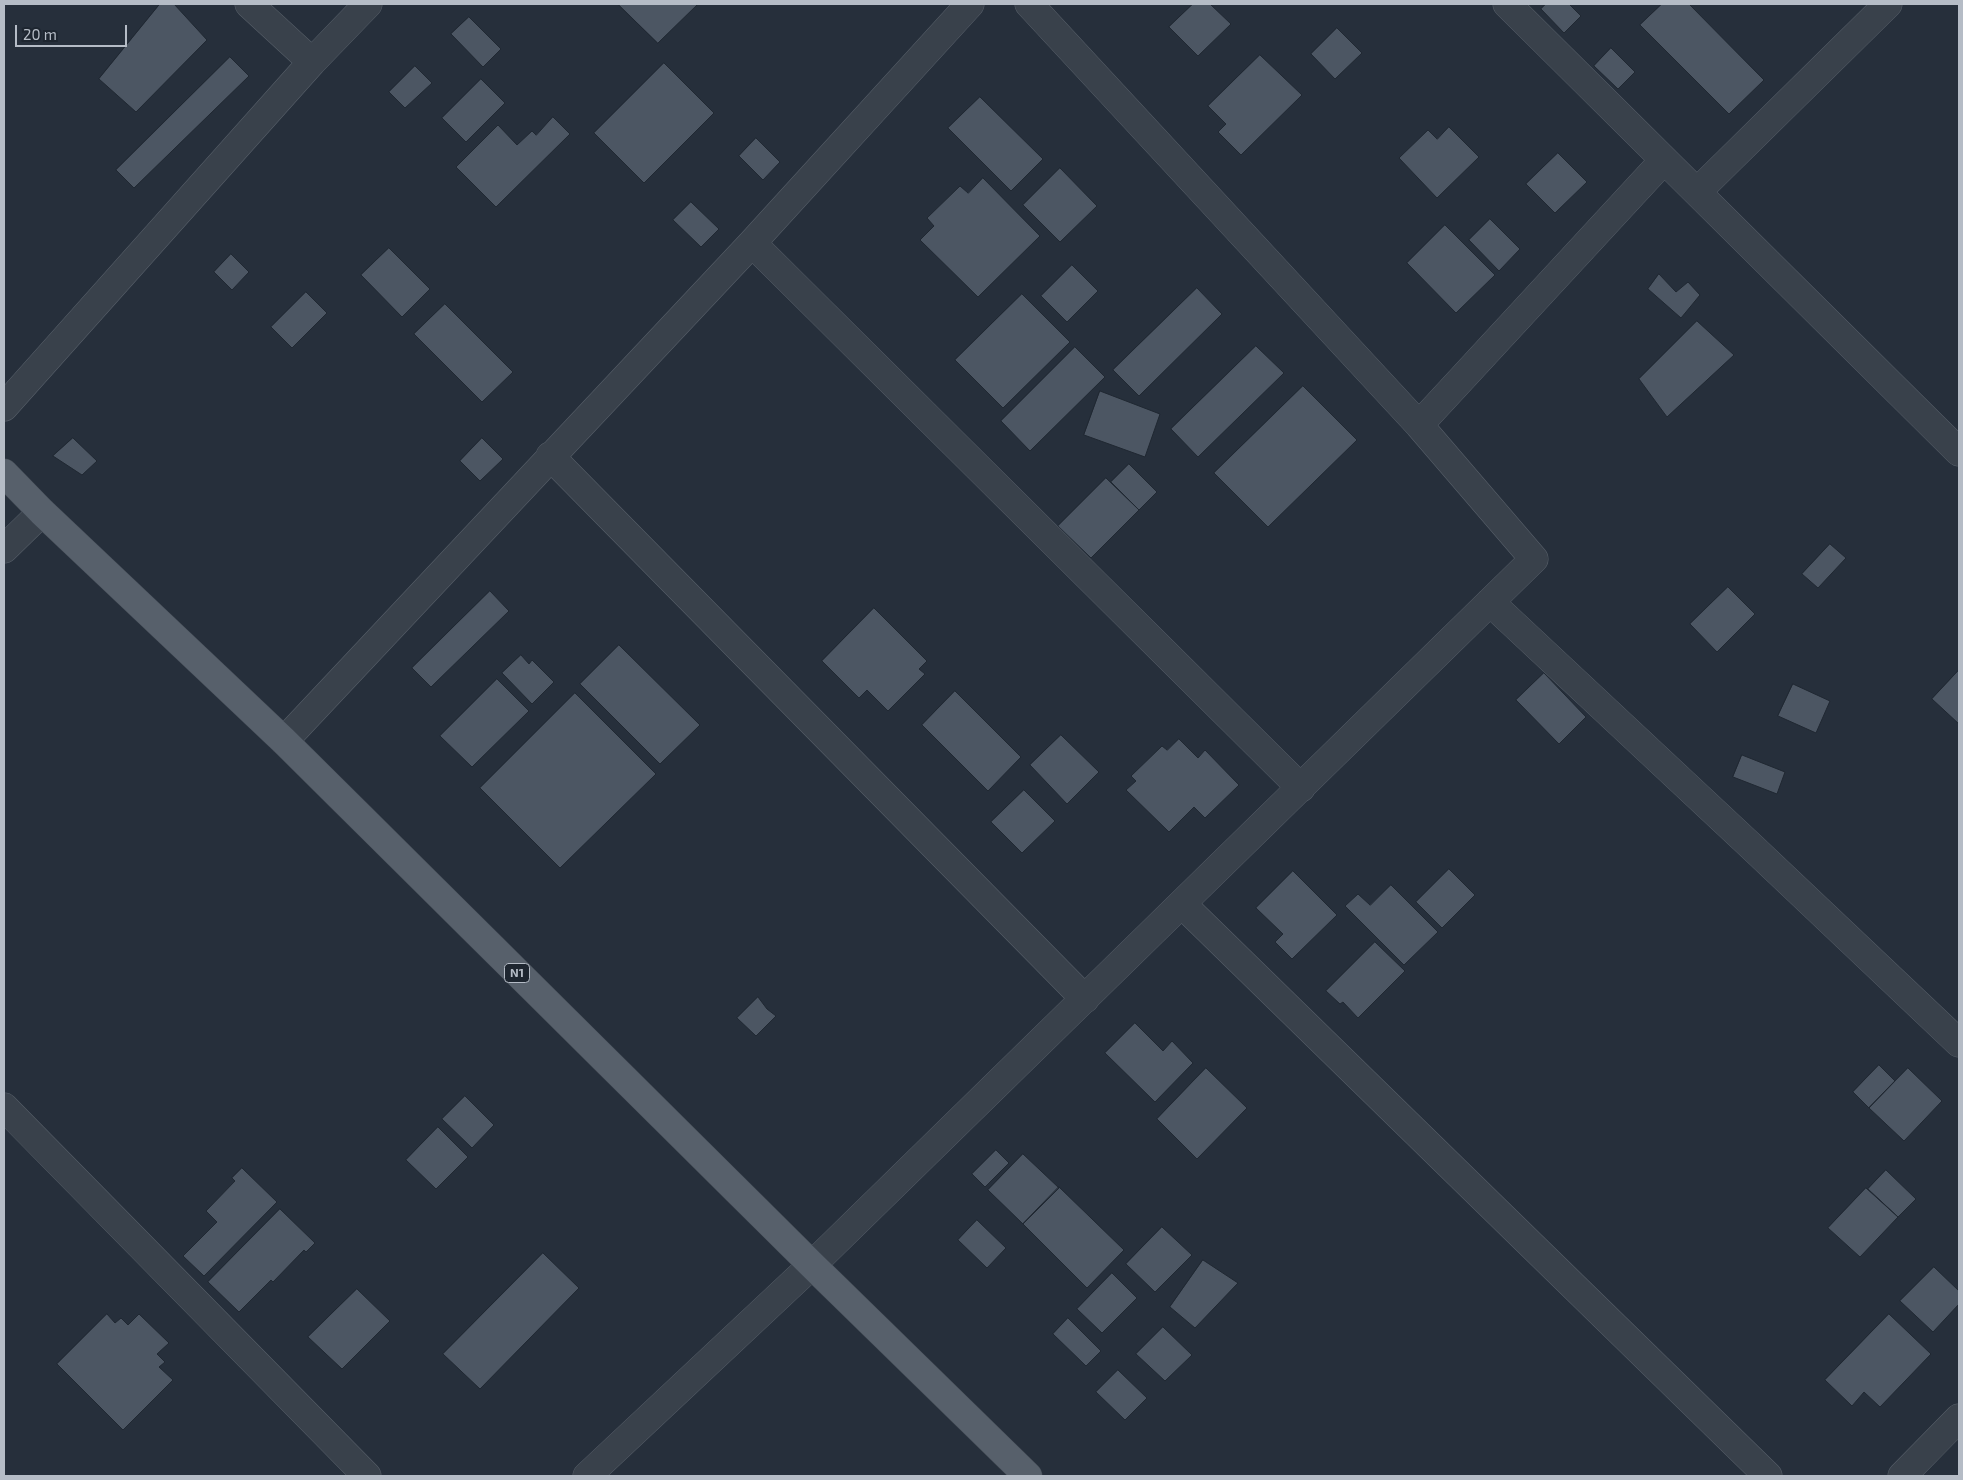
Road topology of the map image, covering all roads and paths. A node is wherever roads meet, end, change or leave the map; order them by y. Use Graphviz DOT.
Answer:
graph roads {
  1 [pos="249,4"];
  2 [pos="368,4"];
  3 [pos="970,4"];
  4 [pos="1029,4"];
  5 [pos="1507,4"];
  6 [pos="1888,4"];
  7 [pos="312,62"];
  8 [pos="1664,160"];
  9 [pos="1696,192"];
  10 [pos="752,243"];
  11 [pos="4,407"];
  12 [pos="1419,425"];
  13 [pos="1959,452"];
  14 [pos="550,456"];
  15 [pos="4,473"];
  16 [pos="42,512"];
  17 [pos="4,550"];
  18 [pos="1490,602"];
  19 [pos="284,741"];
  20 [pos="1300,788"];
  21 [pos="1182,904"];
  22 [pos="1085,999"];
  23 [pos="1959,1043"];
  24 [pos="4,1107"];
  25 [pos="812,1265"];
  26 [pos="1959,1418"];
  27 [pos="367,1476"];
  28 [pos="587,1476"];
  29 [pos="1028,1476"];
  30 [pos="1768,1476"];
  31 [pos="1902,1476"];
  1 -- 7 [label="street"];
  2 -- 7 [label="street"];
  3 -- 10 [label="street"];
  4 -- 12 [label="street"];
  5 -- 8 [label="street"];
  6 -- 9 [label="street"];
  7 -- 11 [label="street"];
  8 -- 9 [label="street"];
  8 -- 12 [label="street"];
  9 -- 13 [label="street"];
  10 -- 14 [label="street"];
  10 -- 20 [label="street"];
  12 -- 18 [label="street"];
  14 -- 19 [label="street"];
  14 -- 22 [label="street"];
  15 -- 16 [label="main road, N1"];
  16 -- 17 [label="street"];
  16 -- 19 [label="main road, N1"];
  18 -- 20 [label="street"];
  18 -- 23 [label="street"];
  19 -- 25 [label="main road, N1"];
  20 -- 21 [label="street"];
  21 -- 22 [label="street"];
  21 -- 30 [label="street"];
  22 -- 25 [label="street"];
  24 -- 27 [label="street"];
  25 -- 28 [label="street"];
  25 -- 29 [label="main road, N1"];
  26 -- 31 [label="street"];
}
